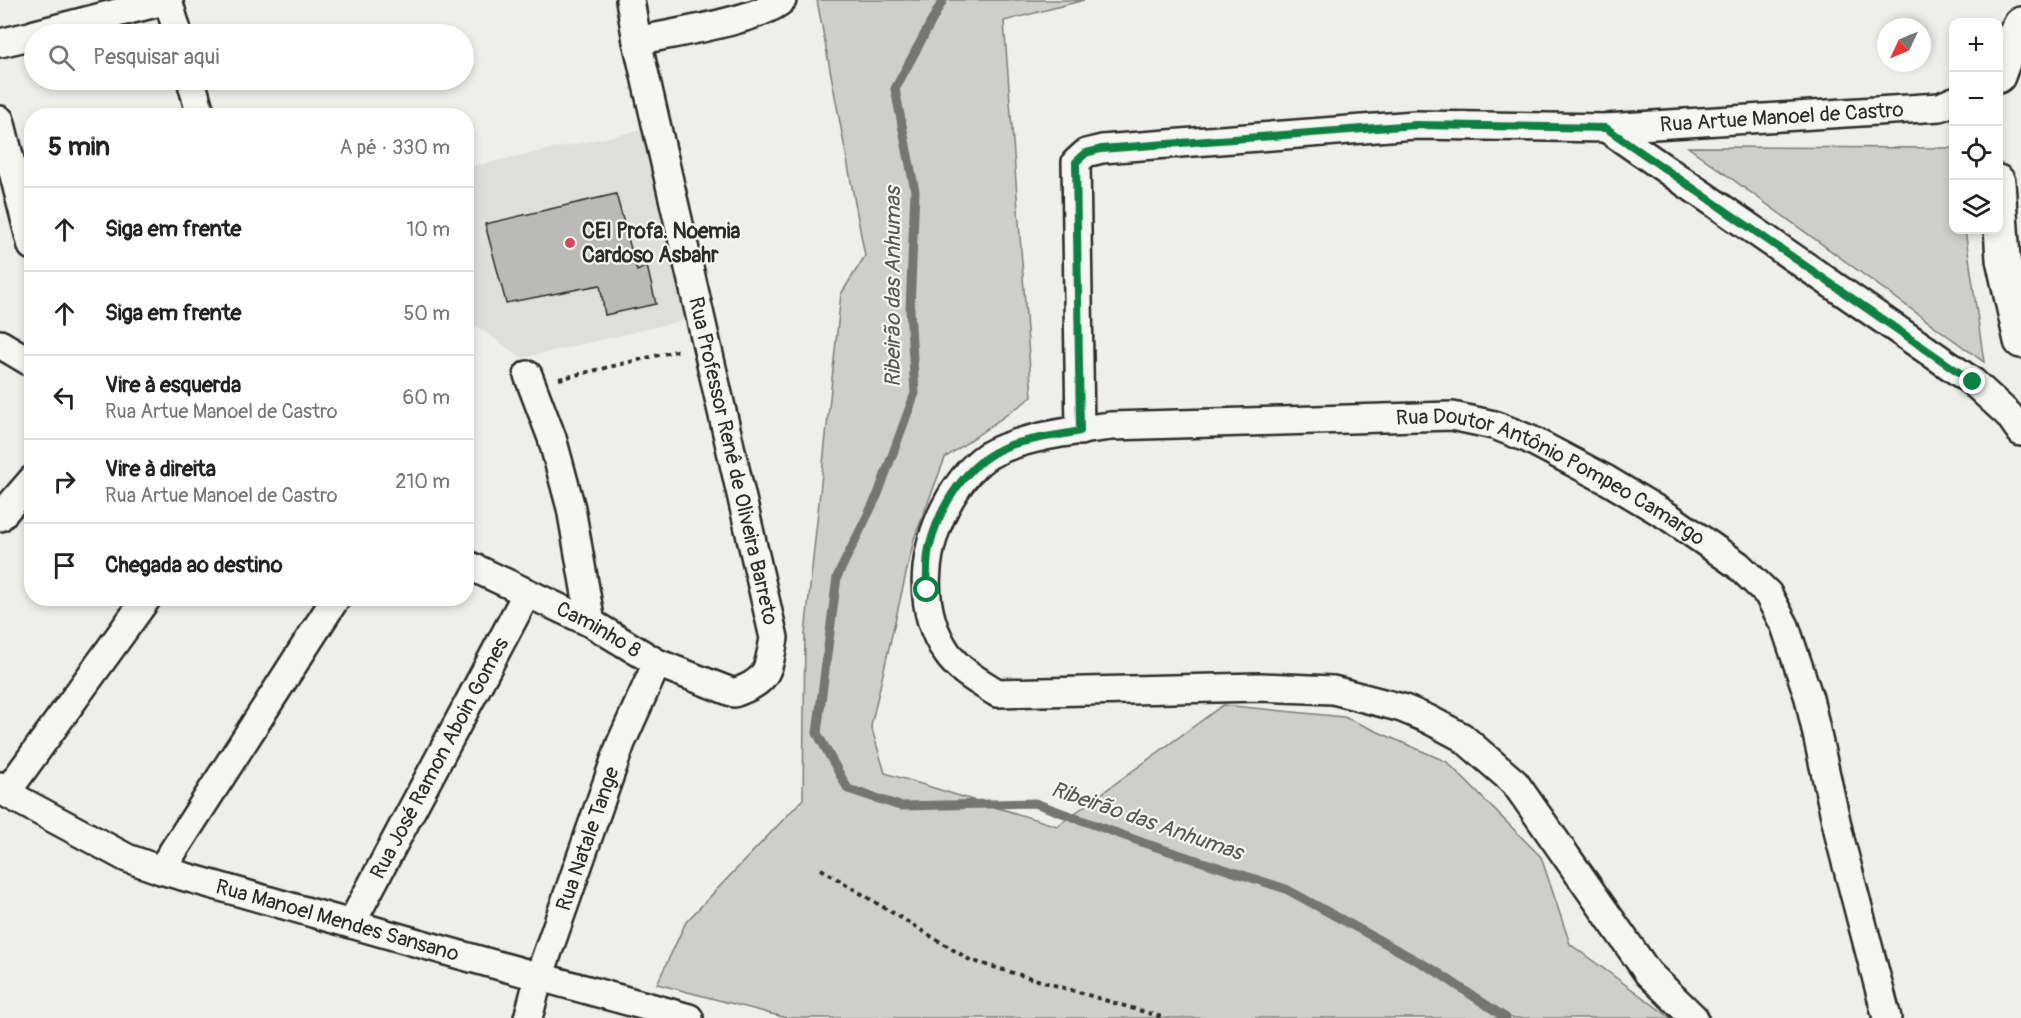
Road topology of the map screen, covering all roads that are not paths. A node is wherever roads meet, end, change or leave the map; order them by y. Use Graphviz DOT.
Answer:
graph roads {
  1 [pos="168,0"];
  2 [pos="630,0"];
  3 [pos="782,0"];
  4 [pos="74,24"];
  5 [pos="175,24"];
  6 [pos="2021,24"];
  7 [pos="24,37"];
  8 [pos="637,41"];
  9 [pos="0,44"];
  10 [pos="1999,72"];
  11 [pos="194,90"];
  12 [pos="1949,104"];
  13 [pos="199,108"];
  14 [pos="0,120"];
  15 [pos="1606,128"];
  16 [pos="24,214"];
  17 [pos="2001,234"];
  18 [pos="2021,340"];
  19 [pos="0,344"];
  20 [pos="24,358"];
  21 [pos="530,380"];
  22 [pos="1080,431"];
  23 [pos="2021,432"];
  24 [pos="24,489"];
  25 [pos="0,516"];
  26 [pos="474,568"];
  27 [pos="527,593"];
  28 [pos="141,606"];
  29 [pos="331,606"];
  30 [pos="591,623"];
  31 [pos="657,663"];
  32 [pos="734,693"];
  33 [pos="3,789"];
  34 [pos="161,870"];
  35 [pos="351,924"];
  36 [pos="539,977"];
  37 [pos="528,1018"];
  38 [pos="689,1018"];
  39 [pos="1694,1018"];
  40 [pos="1887,1018"];
  1 -- 4 [label="street"];
  1 -- 5 [label="street"];
  2 -- 8 [label="street, Rua Professor Renê de Oliveira Barreto"];
  3 -- 8 [label="street"];
  6 -- 10 [label="street"];
  7 -- 9 [label="street"];
  8 -- 32 [label="street, Rua Professor Renê de Oliveira Barreto"];
  11 -- 13 [label="street"];
  12 -- 15 [label="street, Rua Artue Manoel de Castro"];
  14 -- 16 [label="street"];
  15 -- 22 [label="street, Rua Artue Manoel de Castro"];
  15 -- 23 [label="street, Rua Artue Manoel de Castro"];
  17 -- 18 [label="street"];
  19 -- 20 [label="street"];
  21 -- 30 [label="street"];
  22 -- 39 [label="street, Rua Doutor Antônio Pompeo Camargo"];
  22 -- 40 [label="street, Rua Doutor Antônio Pompeo Camargo"];
  24 -- 25 [label="street"];
  26 -- 27 [label="street, Caminho 8"];
  27 -- 30 [label="street, Caminho 8"];
  27 -- 35 [label="street, Rua José Ramon Aboin Gomes"];
  28 -- 33 [label="street"];
  29 -- 34 [label="street"];
  30 -- 31 [label="street, Caminho 8"];
  31 -- 32 [label="street, Caminho 8"];
  31 -- 36 [label="street, Rua Natale Tange"];
  33 -- 34 [label="street, Rua Manoel Mendes Sansano"];
  34 -- 35 [label="street, Rua Manoel Mendes Sansano"];
  35 -- 36 [label="street, Rua Manoel Mendes Sansano"];
  36 -- 37 [label="street, Rua Natale Tange"];
  36 -- 38 [label="street, Rua Manoel Mendes Sansano"];
}
